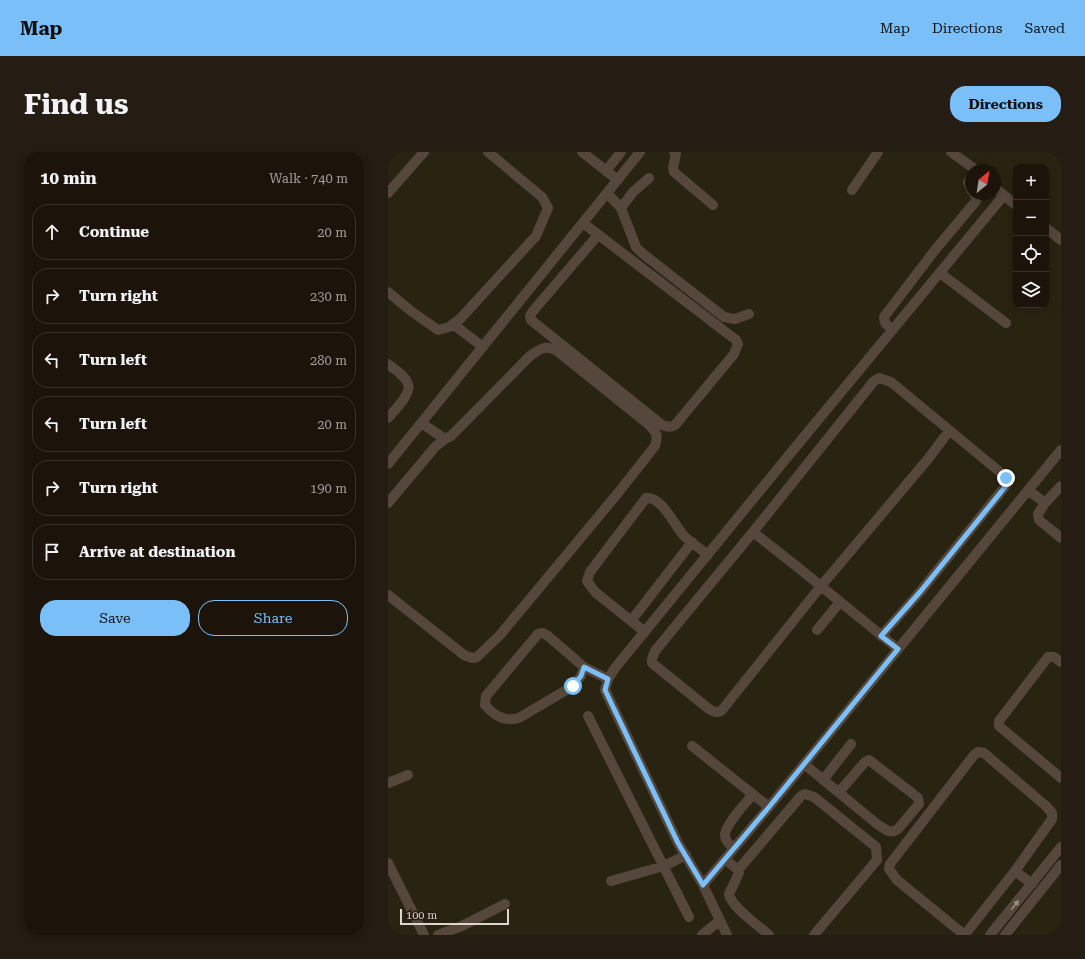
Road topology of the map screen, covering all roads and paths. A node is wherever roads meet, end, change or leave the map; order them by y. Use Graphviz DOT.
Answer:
graph roads {
  1 [pos="424,152"];
  2 [pos="488,152"];
  3 [pos="582,152"];
  4 [pos="621,152"];
  5 [pos="640,152"];
  6 [pos="674,152"];
  7 [pos="878,152"];
  8 [pos="952,152"];
  9 [pos="968,164"];
  10 [pos="606,171"];
  11 [pos="649,178"];
  12 [pos="618,180"];
  13 [pos="852,190"];
  14 [pos="388,193"];
  15 [pos="607,193"];
  16 [pos="1001,193"];
  17 [pos="1004,195"];
  18 [pos="976,200"];
  19 [pos="1013,202"];
  20 [pos="713,205"];
  21 [pos="621,208"];
  22 [pos="583,223"];
  23 [pos="1049,230"];
  24 [pos="598,235"];
  25 [pos="1061,240"];
  26 [pos="940,273"];
  27 [pos="388,292"];
  28 [pos="749,314"];
  29 [pos="1006,323"];
  30 [pos="453,324"];
  31 [pos="893,330"];
  32 [pos="483,347"];
  33 [pos="388,364"];
  34 [pos="388,418"];
  35 [pos="422,423"];
  36 [pos="949,431"];
  37 [pos="445,439"];
  38 [pos="1061,450"];
  39 [pos="388,464"];
  40 [pos="1061,486"];
  41 [pos="1028,490"];
  42 [pos="388,504"];
  43 [pos="1045,504"];
  44 [pos="753,532"];
  45 [pos="1061,538"];
  46 [pos="692,542"];
  47 [pos="708,555"];
  48 [pos="821,586"];
  49 [pos="388,595"];
  50 [pos="840,602"];
  51 [pos="631,621"];
  52 [pos="817,630"];
  53 [pos="645,632"];
  54 [pos="881,636"];
  55 [pos="898,649"];
  56 [pos="1061,662"];
  57 [pos="584,667"];
  58 [pos="608,679"];
  59 [pos="588,716"];
  60 [pos="851,744"];
  61 [pos="692,746"];
  62 [pos="804,764"];
  63 [pos="408,775"];
  64 [pos="1061,778"];
  65 [pos="823,780"];
  66 [pos="388,783"];
  67 [pos="839,792"];
  68 [pos="752,794"];
  69 [pos="769,807"];
  70 [pos="1061,847"];
  71 [pos="734,848"];
  72 [pos="686,855"];
  73 [pos="725,858"];
  74 [pos="388,863"];
  75 [pos="664,866"];
  76 [pos="738,870"];
  77 [pos="1015,871"];
  78 [pos="1059,872"];
  79 [pos="611,881"];
  80 [pos="1032,884"];
  81 [pos="703,885"];
  82 [pos="505,904"];
  83 [pos="690,917"];
  84 [pos="720,920"];
  85 [pos="424,935"];
  86 [pos="438,935"];
  87 [pos="702,935"];
  88 [pos="727,935"];
  89 [pos="769,935"];
  90 [pos="814,935"];
  91 [pos="990,935"];
  92 [pos="1005,935"];
  1 -- 14 [label="street"];
  2 -- 30 [label="street"];
  3 -- 10 [label="street"];
  4 -- 10 [label="street"];
  5 -- 12 [label="street"];
  6 -- 20 [label="street"];
  7 -- 13 [label="street"];
  8 -- 9 [label="street"];
  10 -- 12 [label="street"];
  11 -- 21 [label="street"];
  12 -- 15 [label="street"];
  15 -- 21 [label="street"];
  15 -- 22 [label="street"];
  16 -- 17 [label="street"];
  17 -- 19 [label="street"];
  17 -- 26 [label="street"];
  18 -- 31 [label="street"];
  21 -- 28 [label="street"];
  22 -- 24 [label="street"];
  22 -- 32 [label="street"];
  23 -- 25 [label="street"];
  24 -- 24 [label="street"];
  26 -- 29 [label="street"];
  26 -- 31 [label="street"];
  27 -- 30 [label="street"];
  30 -- 32 [label="street"];
  31 -- 47 [label="street"];
  32 -- 35 [label="street"];
  33 -- 34 [label="street"];
  35 -- 37 [label="street"];
  35 -- 39 [label="street"];
  36 -- 44 [label="street"];
  36 -- 48 [label="street"];
  36 -- 54 [label="street"];
  37 -- 42 [label="street"];
  37 -- 49 [label="street"];
  38 -- 41 [label="street"];
  40 -- 43 [label="street"];
  41 -- 43 [label="street"];
  41 -- 55 [label="street"];
  43 -- 45 [label="street"];
  44 -- 48 [label="street"];
  44 -- 48 [label="street"];
  46 -- 47 [label="street"];
  46 -- 51 [label="street"];
  46 -- 51 [label="street"];
  47 -- 53 [label="street"];
  48 -- 50 [label="street"];
  50 -- 52 [label="street"];
  50 -- 54 [label="street"];
  51 -- 53 [label="street"];
  53 -- 58 [label="street"];
  54 -- 55 [label="street"];
  55 -- 62 [label="street"];
  56 -- 64 [label="street"];
  57 -- 57 [label="street"];
  57 -- 58 [label="street"];
  58 -- 72 [label="street"];
  59 -- 75 [label="street"];
  60 -- 65 [label="street"];
  61 -- 68 [label="street"];
  62 -- 65 [label="street"];
  62 -- 69 [label="street"];
  63 -- 66 [label="street"];
  65 -- 67 [label="street"];
  67 -- 67 [label="street"];
  68 -- 69 [label="street"];
  68 -- 71 [label="street"];
  69 -- 71 [label="street"];
  70 -- 80 [label="street"];
  71 -- 73 [label="street"];
  72 -- 75 [label="street"];
  72 -- 81 [label="street"];
  73 -- 76 [label="street"];
  73 -- 81 [label="street"];
  74 -- 85 [label="street"];
  75 -- 79 [label="street"];
  75 -- 83 [label="street"];
  76 -- 89 [label="street"];
  76 -- 90 [label="street"];
  77 -- 77 [label="street"];
  77 -- 80 [label="street"];
  78 -- 92 [label="street"];
  91 -- 80 [label="street, one-way"];
  81 -- 84 [label="street"];
  82 -- 86 [label="street"];
  84 -- 87 [label="street"];
  84 -- 88 [label="street"];
}
